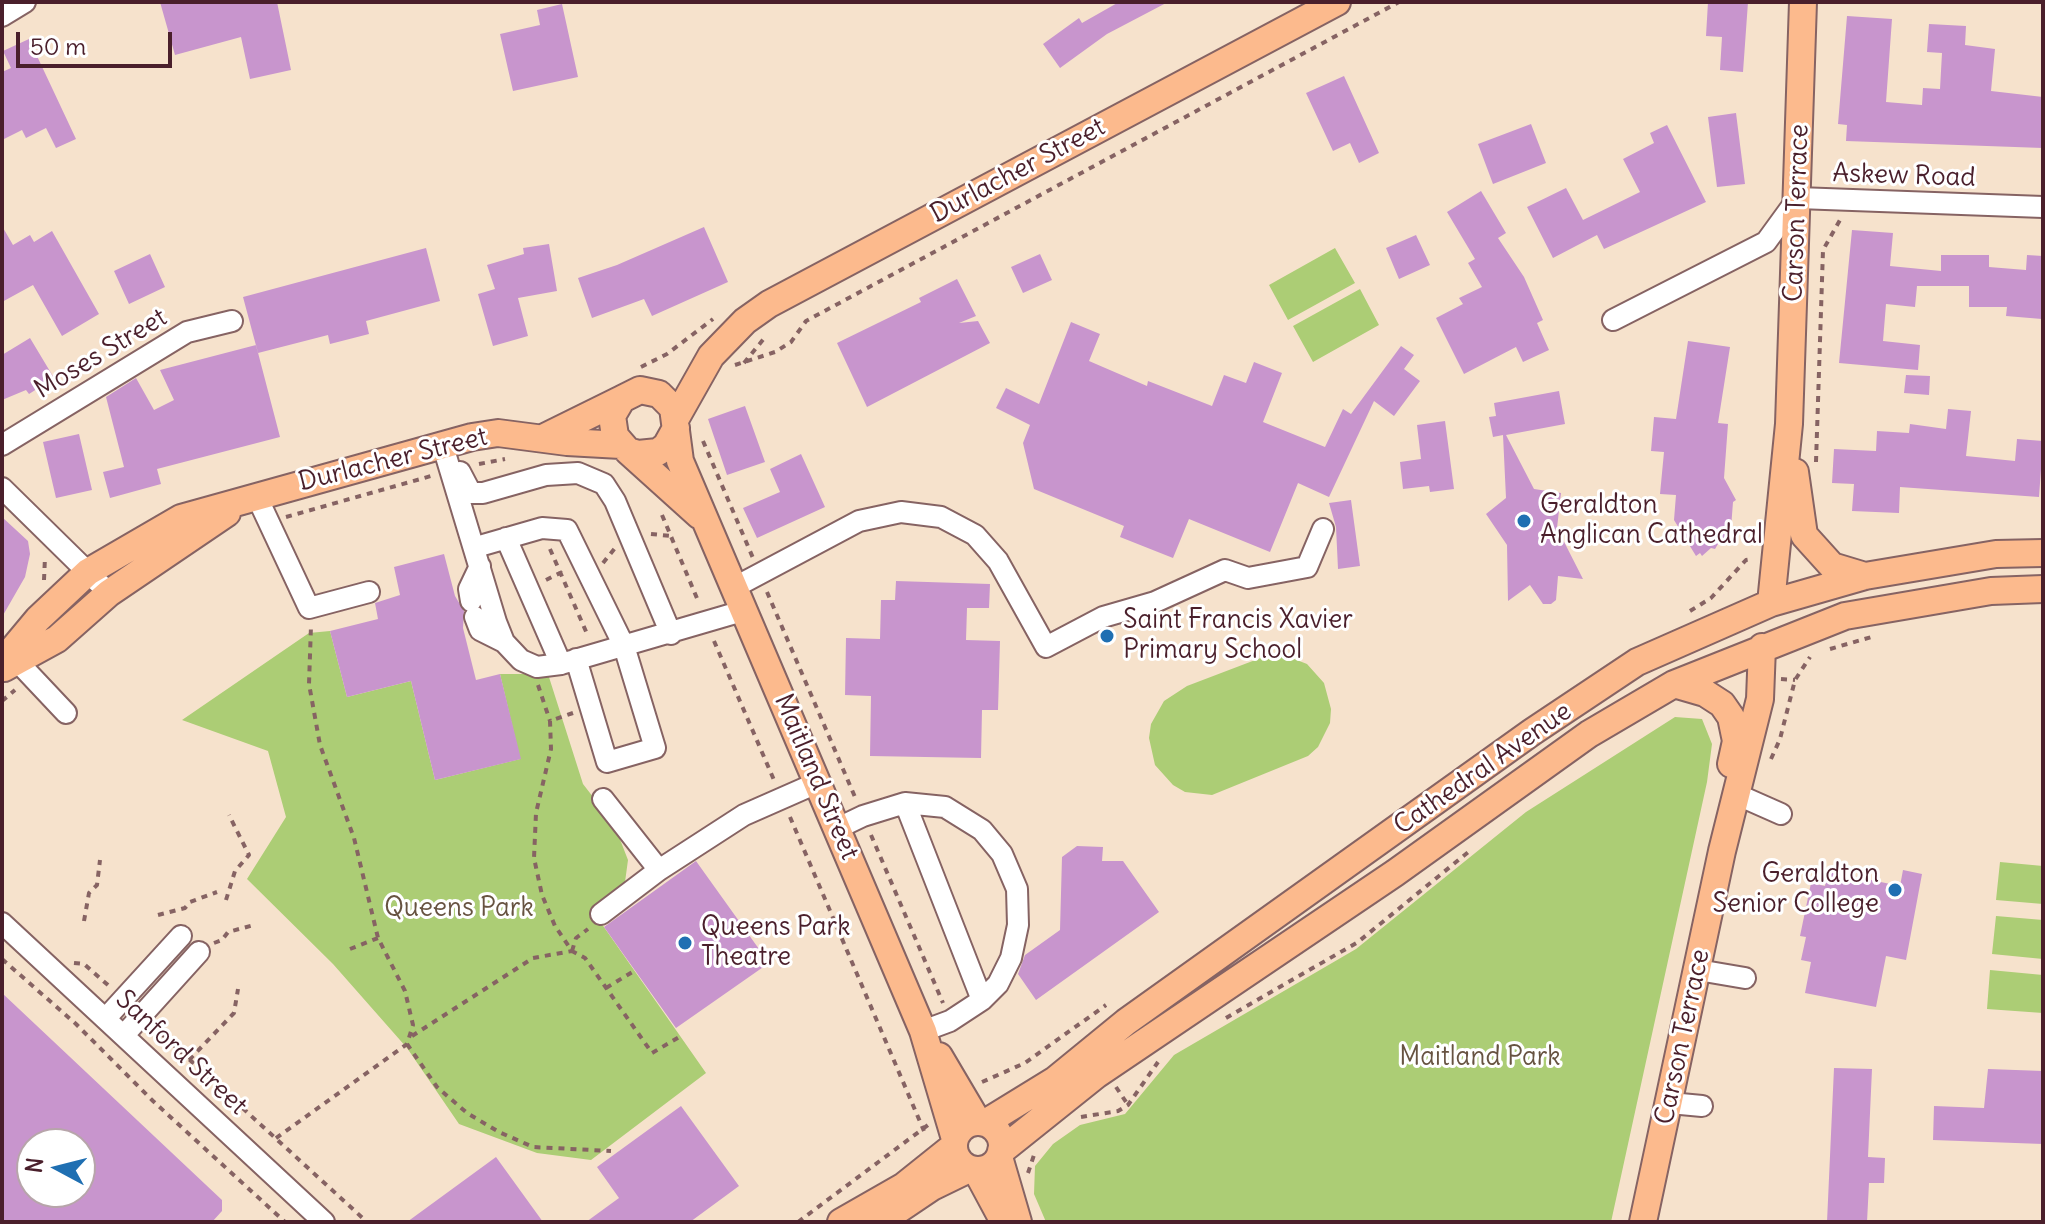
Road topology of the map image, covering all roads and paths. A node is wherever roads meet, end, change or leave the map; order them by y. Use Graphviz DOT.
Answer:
graph roads {
  1 [pos="25,2"];
  2 [pos="1337,2"];
  3 [pos="1399,2"];
  4 [pos="1803,2"];
  5 [pos="2,16"];
  6 [pos="1798,198"];
  7 [pos="2043,207"];
  8 [pos="1840,214"];
  9 [pos="1613,320"];
  10 [pos="232,321"];
  11 [pos="775,352"];
  12 [pos="711,356"];
  13 [pos="650,390"];
  14 [pos="622,399"];
  15 [pos="676,423"];
  16 [pos="1789,424"];
  17 [pos="545,437"];
  18 [pos="447,442"];
  19 [pos="2,445"];
  20 [pos="624,448"];
  21 [pos="708,453"];
  22 [pos="1816,468"];
  23 [pos="441,473"];
  24 [pos="2,488"];
  25 [pos="250,500"];
  26 [pos="660,509"];
  27 [pos="269,522"];
  28 [pos="708,523"];
  29 [pos="1323,529"];
  30 [pos="545,537"];
  31 [pos="506,538"];
  32 [pos="45,553"];
  33 [pos="2043,553"];
  34 [pos="478,556"];
  35 [pos="88,572"];
  36 [pos="760,576"];
  37 [pos="1865,576"];
  38 [pos="40,588"];
  39 [pos="2043,589"];
  40 [pos="369,592"];
  41 [pos="109,593"];
  42 [pos="740,599"];
  43 [pos="1771,603"];
  44 [pos="707,623"];
  45 [pos="312,633"];
  46 [pos="671,634"];
  47 [pos="1888,634"];
  48 [pos="504,642"];
  49 [pos="624,646"];
  50 [pos="1762,647"];
  51 [pos="1825,651"];
  52 [pos="1817,653"];
  53 [pos="577,659"];
  54 [pos="1637,662"];
  55 [pos="7,664"];
  56 [pos="1784,678"];
  57 [pos="1795,680"];
  58 [pos="1674,684"];
  59 [pos="66,713"];
  60 [pos="562,717"];
  61 [pos="1532,732"];
  62 [pos="1550,761"];
  63 [pos="1766,769"];
  64 [pos="819,782"];
  65 [pos="1738,795"];
  66 [pos="603,799"];
  67 [pos="782,799"];
  68 [pos="905,803"];
  69 [pos="1781,814"];
  70 [pos="229,815"];
  71 [pos="863,816"];
  72 [pos="838,828"];
  73 [pos="1722,851"];
  74 [pos="100,860"];
  75 [pos="659,870"];
  76 [pos="217,892"];
  77 [pos="226,900"];
  78 [pos="601,914"];
  79 [pos="158,915"];
  80 [pos="84,921"];
  81 [pos="2,923"];
  82 [pos="254,925"];
  83 [pos="228,932"];
  84 [pos="181,936"];
  85 [pos="378,938"];
  86 [pos="350,949"];
  87 [pos="572,951"];
  88 [pos="199,952"];
  89 [pos="2,959"];
  90 [pos="65,961"];
  91 [pos="1698,970"];
  92 [pos="634,971"];
  93 [pos="1745,978"];
  94 [pos="606,988"];
  95 [pos="238,989"];
  96 [pos="125,1000"];
  97 [pos="982,1000"];
  98 [pos="143,1015"];
  99 [pos="106,1018"];
  100 [pos="950,1021"];
  101 [pos="923,1031"];
  102 [pos="124,1035"];
  103 [pos="412,1036"];
  104 [pos="681,1036"];
  105 [pos="407,1044"];
  106 [pos="1164,1053"];
  107 [pos="189,1060"];
  108 [pos="182,1068"];
  109 [pos="974,1071"];
  110 [pos="1116,1087"];
  111 [pos="975,1088"];
  112 [pos="158,1095"];
  113 [pos="153,1101"];
  114 [pos="1670,1103"];
  115 [pos="1128,1105"];
  116 [pos="1702,1106"];
  117 [pos="934,1115"];
  118 [pos="1078,1117"];
  119 [pos="981,1123"];
  120 [pos="924,1131"];
  121 [pos="276,1138"];
  122 [pos="954,1143"];
  123 [pos="611,1151"];
  124 [pos="1000,1154"];
  125 [pos="973,1170"];
  126 [pos="285,1222"];
  127 [pos="324,1222"];
  128 [pos="367,1222"];
  129 [pos="798,1222"];
  130 [pos="841,1222"];
  131 [pos="880,1222"];
  132 [pos="1004,1222"];
  133 [pos="1018,1222"];
  134 [pos="1643,1222"];
  1 -- 5 [label="street"];
  2 -- 12 [label="main road, Durlacher Street"];
  3 -- 11 [label="path"];
  4 -- 6 [label="main road, Carson Terrace"];
  6 -- 7 [label="street, Askew Road"];
  6 -- 9 [label="street, Askew Road"];
  6 -- 16 [label="main road, Carson Terrace"];
  8 -- 22 [label="path"];
  10 -- 19 [label="street, Moses Street"];
  12 -- 13 [label="main road, Durlacher Street"];
  12 -- 15 [label="main road, Durlacher Street"];
  13 -- 14 [label="main road"];
  13 -- 15 [label="main road"];
  14 -- 17 [label="main road"];
  14 -- 20 [label="main road"];
  15 -- 20 [label="main road"];
  15 -- 28 [label="main road, Maitland Street"];
  16 -- 37 [label="main road, Carson Terrace"];
  16 -- 43 [label="main road, Carson Terrace"];
  17 -- 18 [label="main road, Durlacher Street"];
  17 -- 20 [label="main road, Durlacher Street"];
  18 -- 25 [label="main road, Durlacher Street"];
  18 -- 34 [label="street"];
  18 -- 46 [label="street"];
  20 -- 28 [label="main road, Maitland Street"];
  21 -- 36 [label="path"];
  23 -- 27 [label="path"];
  24 -- 35 [label="street"];
  25 -- 27 [label="street"];
  25 -- 35 [label="main road, Durlacher Street"];
  25 -- 41 [label="main road, Durlacher Street"];
  26 -- 44 [label="path"];
  27 -- 40 [label="street"];
  28 -- 42 [label="main road, Maitland Street"];
  29 -- 36 [label="street"];
  30 -- 53 [label="path"];
  31 -- 34 [label="street"];
  31 -- 49 [label="street"];
  31 -- 53 [label="street"];
  32 -- 38 [label="path"];
  33 -- 37 [label="main road, Cathedral Avenue"];
  34 -- 48 [label="street"];
  34 -- 48 [label="street"];
  35 -- 41 [label="street"];
  35 -- 55 [label="main road, Durlacher Street"];
  36 -- 42 [label="street"];
  36 -- 71 [label="path"];
  37 -- 43 [label="main road, Cathedral Avenue"];
  39 -- 50 [label="main road, Cathedral Avenue"];
  41 -- 55 [label="main road, Durlacher Street"];
  42 -- 44 [label="street"];
  42 -- 64 [label="main road, Maitland Street"];
  43 -- 54 [label="main road, Cathedral Avenue"];
  44 -- 46 [label="street"];
  44 -- 67 [label="path"];
  45 -- 85 [label="path"];
  46 -- 49 [label="street"];
  47 -- 51 [label="path"];
  48 -- 53 [label="street"];
  49 -- 53 [label="street"];
  49 -- 53 [label="street"];
  50 -- 54 [label="main road"];
  50 -- 58 [label="main road, Cathedral Avenue"];
  50 -- 65 [label="main road, Carson Terrace"];
  52 -- 57 [label="path"];
  54 -- 61 [label="main road, Cathedral Avenue"];
  55 -- 59 [label="street"];
  56 -- 57 [label="path"];
  57 -- 63 [label="path"];
  58 -- 62 [label="main road, Cathedral Avenue"];
  58 -- 73 [label="main road, Carson Terrace"];
  60 -- 87 [label="path"];
  61 -- 62 [label="main road"];
  61 -- 119 [label="main road, Cathedral Avenue"];
  62 -- 124 [label="main road, Cathedral Avenue"];
  64 -- 67 [label="street"];
  64 -- 72 [label="main road, Maitland Street"];
  65 -- 69 [label="street"];
  65 -- 73 [label="main road, Carson Terrace"];
  66 -- 75 [label="street"];
  67 -- 75 [label="street"];
  67 -- 120 [label="path"];
  68 -- 71 [label="street"];
  68 -- 97 [label="street"];
  68 -- 97 [label="street"];
  70 -- 77 [label="path"];
  71 -- 72 [label="street"];
  71 -- 100 [label="path"];
  72 -- 101 [label="main road, Maitland Street"];
  73 -- 91 [label="main road, Carson Terrace"];
  74 -- 80 [label="path"];
  75 -- 78 [label="street"];
  76 -- 79 [label="path"];
  78 -- 87 [label="path"];
  81 -- 99 [label="street, Sanford Street"];
  82 -- 83 [label="path"];
  84 -- 96 [label="street"];
  85 -- 86 [label="path"];
  85 -- 103 [label="path"];
  87 -- 94 [label="path"];
  87 -- 103 [label="path"];
  88 -- 98 [label="street"];
  89 -- 113 [label="path"];
  90 -- 96 [label="path"];
  91 -- 93 [label="street"];
  91 -- 114 [label="main road, Carson Terrace"];
  92 -- 94 [label="path"];
  94 -- 104 [label="path"];
  95 -- 107 [label="path"];
  96 -- 99 [label="street"];
  97 -- 100 [label="street"];
  98 -- 102 [label="street"];
  98 -- 107 [label="path"];
  99 -- 102 [label="street, Sanford Street"];
  100 -- 101 [label="street"];
  101 -- 119 [label="main road, Maitland Street"];
  101 -- 122 [label="main road, Maitland Street"];
  102 -- 127 [label="street, Sanford Street"];
  103 -- 105 [label="path"];
  105 -- 121 [label="path"];
  105 -- 123 [label="path"];
  106 -- 115 [label="path"];
  107 -- 108 [label="path"];
  107 -- 121 [label="path"];
  109 -- 111 [label="path"];
  110 -- 115 [label="path"];
  112 -- 113 [label="path"];
  113 -- 126 [label="path"];
  114 -- 116 [label="street"];
  114 -- 134 [label="main road, Carson Terrace"];
  115 -- 118 [label="path"];
  117 -- 120 [label="path"];
  119 -- 122 [label="main road"];
  119 -- 124 [label="main road"];
  120 -- 129 [label="path"];
  121 -- 128 [label="path"];
  122 -- 125 [label="main road"];
  122 -- 130 [label="main road"];
  124 -- 125 [label="main road"];
  124 -- 133 [label="main road"];
  125 -- 131 [label="main road"];
  125 -- 132 [label="main road"];
}
